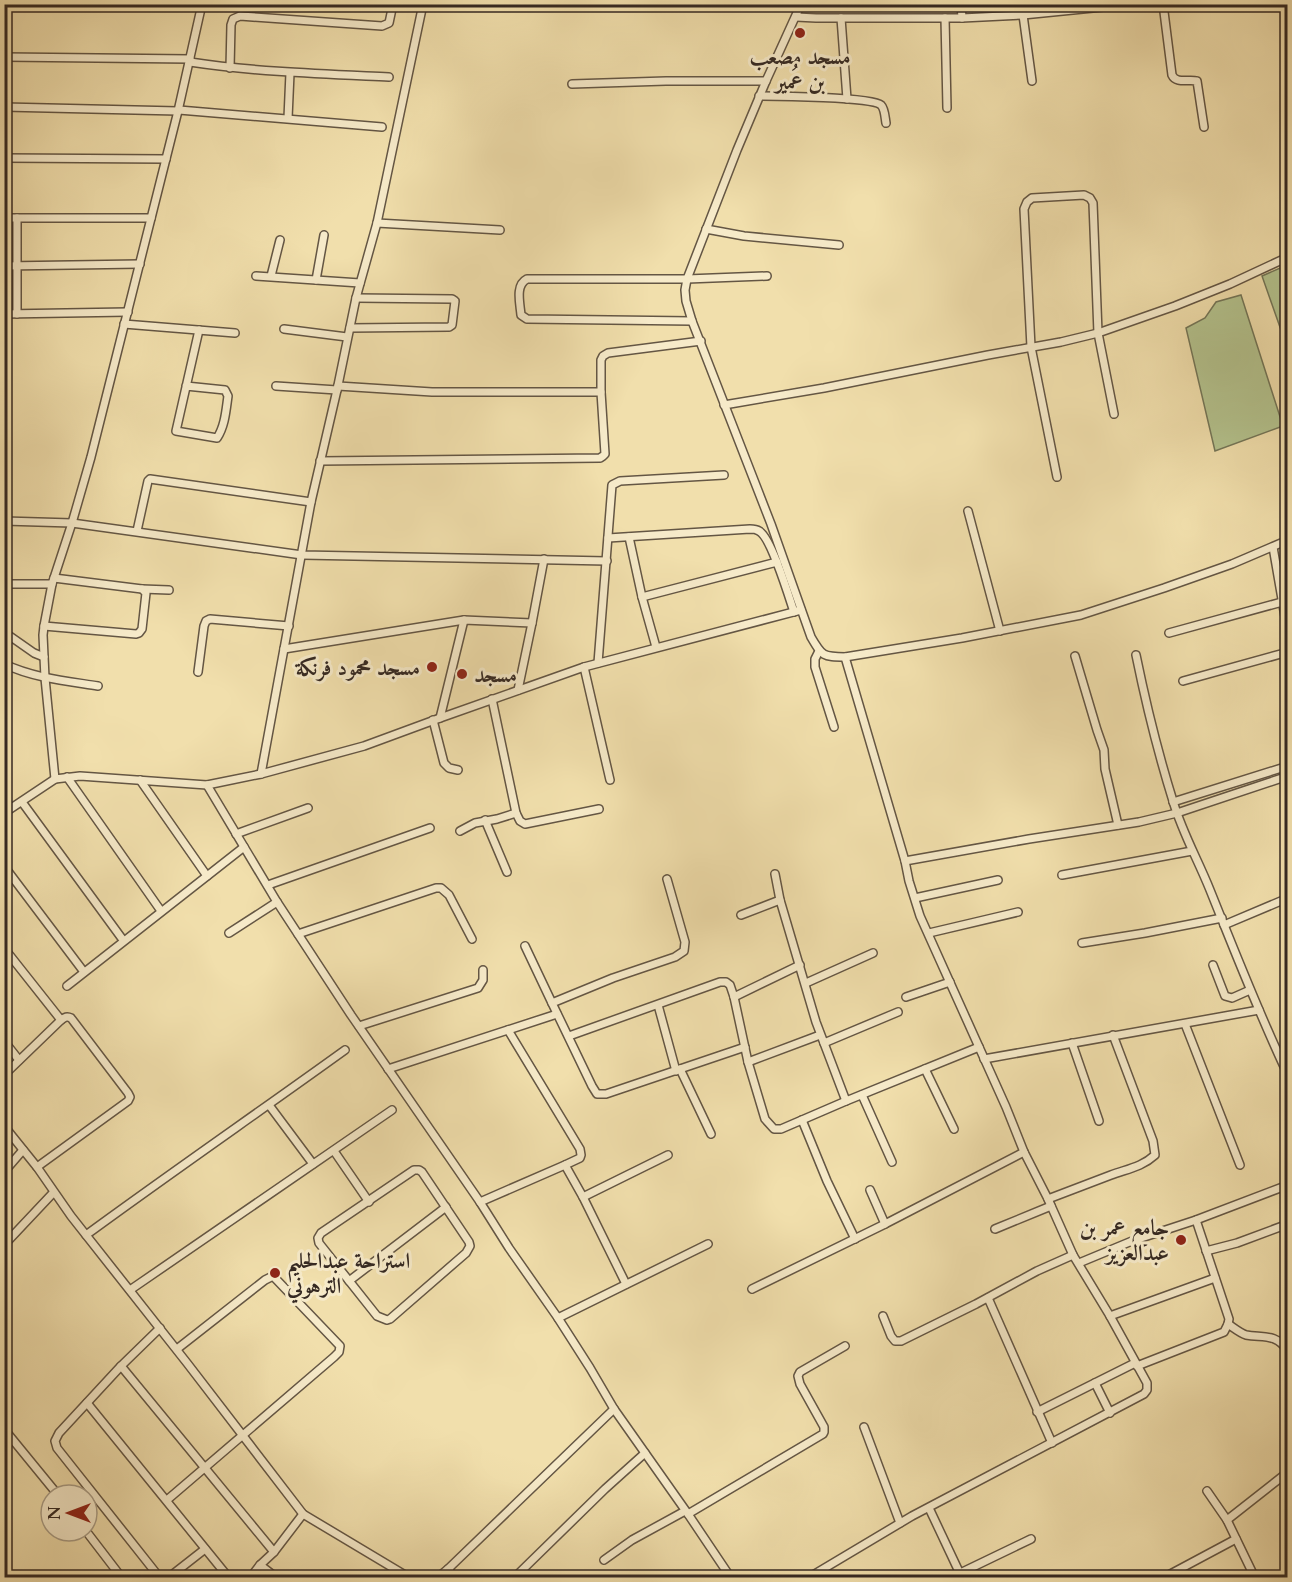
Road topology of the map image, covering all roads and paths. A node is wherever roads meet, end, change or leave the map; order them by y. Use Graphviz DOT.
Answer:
graph roads {
  1 [pos="202,4"];
  2 [pos="393,4"];
  3 [pos="423,4"];
  4 [pos="695,4"];
  5 [pos="961,4"];
  6 [pos="1036,4"];
  7 [pos="1133,4"];
  8 [pos="1163,4"];
  9 [pos="801,6"];
  10 [pos="1036,14"];
  11 [pos="1023,15"];
  12 [pos="796,17"];
  13 [pos="841,18"];
  14 [pos="945,18"];
  15 [pos="962,18"];
  16 [pos="4,57"];
  17 [pos="190,60"];
  18 [pos="231,68"];
  19 [pos="290,73"];
  20 [pos="389,77"];
  21 [pos="766,81"];
  22 [pos="1032,81"];
  23 [pos="572,84"];
  24 [pos="759,96"];
  25 [pos="847,99"];
  26 [pos="4,107"];
  27 [pos="946,108"];
  28 [pos="178,110"];
  29 [pos="288,118"];
  30 [pos="886,123"];
  31 [pos="382,127"];
  32 [pos="1204,127"];
  33 [pos="4,158"];
  34 [pos="166,159"];
  35 [pos="4,218"];
  36 [pos="17,218"];
  37 [pos="151,218"];
  38 [pos="377,223"];
  39 [pos="706,229"];
  40 [pos="500,230"];
  41 [pos="324,235"];
  42 [pos="279,240"];
  43 [pos="839,245"];
  44 [pos="1287,257"];
  45 [pos="140,264"];
  46 [pos="4,266"];
  47 [pos="17,266"];
  48 [pos="256,276"];
  49 [pos="271,276"];
  50 [pos="767,276"];
  51 [pos="687,279"];
  52 [pos="316,280"];
  53 [pos="360,283"];
  54 [pos="356,298"];
  55 [pos="128,312"];
  56 [pos="4,314"];
  57 [pos="16,314"];
  58 [pos="692,321"];
  59 [pos="124,324"];
  60 [pos="350,328"];
  61 [pos="284,329"];
  62 [pos="199,330"];
  63 [pos="235,333"];
  64 [pos="1098,333"];
  65 [pos="347,337"];
  66 [pos="701,341"];
  67 [pos="1031,347"];
  68 [pos="186,386"];
  69 [pos="276,386"];
  70 [pos="338,388"];
  71 [pos="601,392"];
  72 [pos="724,405"];
  73 [pos="1114,414"];
  74 [pos="320,461"];
  75 [pos="724,475"];
  76 [pos="1057,477"];
  77 [pos="311,502"];
  78 [pos="968,511"];
  79 [pos="4,521"];
  80 [pos="72,523"];
  81 [pos="137,531"];
  82 [pos="629,537"];
  83 [pos="608,538"];
  84 [pos="1287,540"];
  85 [pos="1273,547"];
  86 [pos="302,555"];
  87 [pos="543,559"];
  88 [pos="607,561"];
  89 [pos="777,562"];
  90 [pos="53,581"];
  91 [pos="4,584"];
  92 [pos="142,589"];
  93 [pos="169,590"];
  94 [pos="642,597"];
  95 [pos="1282,602"];
  96 [pos="797,611"];
  97 [pos="464,620"];
  98 [pos="532,623"];
  99 [pos="44,626"];
  100 [pos="289,626"];
  101 [pos="1000,631"];
  102 [pos="4,632"];
  103 [pos="1169,633"];
  104 [pos="1287,634"];
  105 [pos="656,647"];
  106 [pos="284,649"];
  107 [pos="819,651"];
  108 [pos="1287,652"];
  109 [pos="1136,655"];
  110 [pos="1075,656"];
  111 [pos="44,657"];
  112 [pos="845,657"];
  113 [pos="598,663"];
  114 [pos="4,664"];
  115 [pos="584,667"];
  116 [pos="198,672"];
  117 [pos="45,678"];
  118 [pos="1183,681"];
  119 [pos="98,686"];
  120 [pos="518,690"];
  121 [pos="492,699"];
  122 [pos="436,719"];
  123 [pos="834,727"];
  124 [pos="1287,766"];
  125 [pos="458,770"];
  126 [pos="261,774"];
  127 [pos="67,777"];
  128 [pos="1287,777"];
  129 [pos="55,779"];
  130 [pos="140,780"];
  131 [pos="610,780"];
  132 [pos="207,785"];
  133 [pos="22,802"];
  134 [pos="1173,802"];
  135 [pos="308,808"];
  136 [pos="599,809"];
  137 [pos="4,813"];
  138 [pos="516,813"];
  139 [pos="1177,813"];
  140 [pos="485,820"];
  141 [pos="1118,825"];
  142 [pos="430,828"];
  143 [pos="460,831"];
  144 [pos="236,834"];
  145 [pos="244,847"];
  146 [pos="1192,850"];
  147 [pos="905,861"];
  148 [pos="4,866"];
  149 [pos="507,872"];
  150 [pos="775,874"];
  151 [pos="1062,875"];
  152 [pos="207,876"];
  153 [pos="667,879"];
  154 [pos="998,880"];
  155 [pos="268,885"];
  156 [pos="915,898"];
  157 [pos="1287,898"];
  158 [pos="780,900"];
  159 [pos="277,902"];
  160 [pos="161,911"];
  161 [pos="1018,912"];
  162 [pos="741,915"];
  163 [pos="1223,922"];
  164 [pos="229,933"];
  165 [pos="929,933"];
  166 [pos="298,934"];
  167 [pos="472,939"];
  168 [pos="123,940"];
  169 [pos="1082,943"];
  170 [pos="525,946"];
  171 [pos="4,948"];
  172 [pos="873,953"];
  173 [pos="800,965"];
  174 [pos="1213,965"];
  175 [pos="483,970"];
  176 [pos="84,972"];
  177 [pos="806,982"];
  178 [pos="950,982"];
  179 [pos="67,986"];
  180 [pos="1250,990"];
  181 [pos="734,997"];
  182 [pos="906,997"];
  183 [pos="552,1003"];
  184 [pos="658,1005"];
  185 [pos="1259,1010"];
  186 [pos="898,1012"];
  187 [pos="557,1014"];
  188 [pos="61,1020"];
  189 [pos="1185,1024"];
  190 [pos="359,1026"];
  191 [pos="508,1030"];
  192 [pos="820,1035"];
  193 [pos="1113,1035"];
  194 [pos="569,1036"];
  195 [pos="4,1041"];
  196 [pos="824,1043"];
  197 [pos="1072,1043"];
  198 [pos="745,1047"];
  199 [pos="979,1047"];
  200 [pos="345,1050"];
  201 [pos="984,1059"];
  202 [pos="19,1060"];
  203 [pos="748,1062"];
  204 [pos="388,1069"];
  205 [pos="925,1069"];
  206 [pos="678,1070"];
  207 [pos="4,1075"];
  208 [pos="1287,1075"];
  209 [pos="862,1095"];
  210 [pos="846,1101"];
  211 [pos="269,1105"];
  212 [pos="393,1110"];
  213 [pos="802,1120"];
  214 [pos="1099,1121"];
  215 [pos="4,1126"];
  216 [pos="954,1129"];
  217 [pos="711,1134"];
  218 [pos="23,1150"];
  219 [pos="334,1150"];
  220 [pos="1024,1152"];
  221 [pos="668,1155"];
  222 [pos="892,1162"];
  223 [pos="313,1164"];
  224 [pos="565,1165"];
  225 [pos="1240,1165"];
  226 [pos="37,1167"];
  227 [pos="4,1172"];
  228 [pos="1287,1185"];
  229 [pos="870,1190"];
  230 [pos="53,1193"];
  231 [pos="583,1197"];
  232 [pos="369,1202"];
  233 [pos="480,1202"];
  234 [pos="1049,1203"];
  235 [pos="446,1207"];
  236 [pos="1196,1220"];
  237 [pos="885,1224"];
  238 [pos="1287,1224"];
  239 [pos="995,1229"];
  240 [pos="86,1235"];
  241 [pos="855,1239"];
  242 [pos="708,1244"];
  243 [pos="4,1245"];
  244 [pos="1206,1251"];
  245 [pos="1073,1255"];
  246 [pos="1079,1263"];
  247 [pos="1215,1278"];
  248 [pos="349,1281"];
  249 [pos="626,1284"];
  250 [pos="752,1289"];
  251 [pos="130,1290"];
  252 [pos="988,1298"];
  253 [pos="883,1316"];
  254 [pos="1110,1316"];
  255 [pos="558,1318"];
  256 [pos="1228,1324"];
  257 [pos="159,1328"];
  258 [pos="844,1346"];
  259 [pos="177,1349"];
  260 [pos="1287,1351"];
  261 [pos="1136,1364"];
  262 [pos="121,1366"];
  263 [pos="1095,1383"];
  264 [pos="87,1403"];
  265 [pos="614,1409"];
  266 [pos="1037,1412"];
  267 [pos="1110,1413"];
  268 [pos="864,1427"];
  269 [pos="4,1429"];
  270 [pos="242,1436"];
  271 [pos="1052,1443"];
  272 [pos="645,1453"];
  273 [pos="205,1468"];
  274 [pos="1287,1472"];
  275 [pos="48,1483"];
  276 [pos="1207,1491"];
  277 [pos="167,1500"];
  278 [pos="929,1508"];
  279 [pos="686,1512"];
  280 [pos="303,1514"];
  281 [pos="1227,1520"];
  282 [pos="900,1523"];
  283 [pos="1031,1539"];
  284 [pos="1236,1539"];
  285 [pos="95,1543"];
  286 [pos="205,1549"];
  287 [pos="274,1552"];
  288 [pos="604,1560"];
  289 [pos="260,1565"];
  290 [pos="448,1569"];
  291 [pos="395,1574"];
  292 [pos="961,1575"];
  293 [pos="122,1578"];
  294 [pos="160,1578"];
  295 [pos="168,1578"];
  296 [pos="229,1578"];
  297 [pos="250,1578"];
  298 [pos="277,1578"];
  299 [pos="410,1578"];
  300 [pos="437,1578"];
  301 [pos="455,1578"];
  302 [pos="514,1578"];
  303 [pos="731,1578"];
  304 [pos="808,1578"];
  305 [pos="950,1578"];
  306 [pos="1163,1578"];
  307 [pos="1255,1578"];
  1 -- 17 [label="street"];
  2 -- 18 [label="street"];
  3 -- 38 [label="street"];
  4 -- 9 [label="street"];
  5 -- 15 [label="street"];
  6 -- 10 [label="street"];
  7 -- 10 [label="street"];
  8 -- 32 [label="street"];
  9 -- 12 [label="street"];
  10 -- 11 [label="street"];
  11 -- 15 [label="street"];
  11 -- 22 [label="street"];
  12 -- 13 [label="street"];
  12 -- 21 [label="street"];
  13 -- 14 [label="street"];
  13 -- 25 [label="street"];
  14 -- 15 [label="street"];
  14 -- 27 [label="street"];
  16 -- 17 [label="street"];
  17 -- 18 [label="street"];
  17 -- 28 [label="street"];
  18 -- 19 [label="street"];
  19 -- 20 [label="street"];
  19 -- 29 [label="street"];
  21 -- 23 [label="street"];
  21 -- 24 [label="street"];
  24 -- 25 [label="street"];
  24 -- 39 [label="street"];
  25 -- 30 [label="street"];
  26 -- 28 [label="street"];
  28 -- 29 [label="street"];
  28 -- 34 [label="street"];
  29 -- 31 [label="street"];
  33 -- 34 [label="street"];
  34 -- 37 [label="street"];
  35 -- 36 [label="street"];
  36 -- 37 [label="street"];
  36 -- 47 [label="street"];
  37 -- 45 [label="street"];
  38 -- 40 [label="street"];
  38 -- 53 [label="street"];
  39 -- 43 [label="street"];
  39 -- 51 [label="street"];
  41 -- 52 [label="street"];
  42 -- 49 [label="street"];
  44 -- 64 [label="street"];
  45 -- 47 [label="street"];
  45 -- 55 [label="street"];
  46 -- 47 [label="street"];
  47 -- 57 [label="street"];
  48 -- 49 [label="street"];
  49 -- 52 [label="street"];
  50 -- 51 [label="street"];
  51 -- 58 [label="street"];
  51 -- 58 [label="street"];
  52 -- 53 [label="street"];
  53 -- 54 [label="street"];
  54 -- 60 [label="street"];
  54 -- 60 [label="street"];
  55 -- 57 [label="street"];
  55 -- 59 [label="street"];
  56 -- 57 [label="street"];
  58 -- 66 [label="street"];
  59 -- 62 [label="street"];
  59 -- 80 [label="street"];
  60 -- 65 [label="street"];
  61 -- 65 [label="street"];
  62 -- 63 [label="street"];
  62 -- 68 [label="street"];
  64 -- 67 [label="street"];
  64 -- 67 [label="street"];
  64 -- 73 [label="street"];
  65 -- 70 [label="street"];
  66 -- 71 [label="street"];
  66 -- 72 [label="street"];
  67 -- 72 [label="street"];
  67 -- 76 [label="street"];
  68 -- 68 [label="street"];
  69 -- 70 [label="street"];
  70 -- 71 [label="street"];
  70 -- 74 [label="street"];
  71 -- 74 [label="street"];
  72 -- 96 [label="street"];
  74 -- 77 [label="street"];
  75 -- 83 [label="street"];
  77 -- 81 [label="street"];
  77 -- 86 [label="street"];
  78 -- 101 [label="street"];
  79 -- 80 [label="street"];
  80 -- 81 [label="street"];
  80 -- 90 [label="street"];
  81 -- 86 [label="street"];
  82 -- 83 [label="street"];
  82 -- 89 [label="street"];
  82 -- 94 [label="street"];
  83 -- 88 [label="street"];
  84 -- 85 [label="street"];
  85 -- 95 [label="street"];
  85 -- 101 [label="street"];
  86 -- 87 [label="street"];
  86 -- 100 [label="street"];
  87 -- 88 [label="street"];
  87 -- 98 [label="street"];
  88 -- 113 [label="street"];
  89 -- 94 [label="street"];
  89 -- 96 [label="street"];
  90 -- 91 [label="street"];
  90 -- 92 [label="street"];
  90 -- 99 [label="street"];
  92 -- 93 [label="street"];
  92 -- 99 [label="street"];
  94 -- 105 [label="street"];
  95 -- 103 [label="street"];
  95 -- 104 [label="street"];
  96 -- 105 [label="street"];
  96 -- 107 [label="street"];
  97 -- 98 [label="street"];
  97 -- 106 [label="street"];
  97 -- 122 [label="street"];
  98 -- 120 [label="street"];
  99 -- 111 [label="street"];
  100 -- 106 [label="street"];
  100 -- 116 [label="street"];
  101 -- 112 [label="street"];
  102 -- 111 [label="street"];
  105 -- 113 [label="street"];
  106 -- 126 [label="street"];
  107 -- 112 [label="street"];
  107 -- 123 [label="street"];
  108 -- 118 [label="street"];
  109 -- 134 [label="street"];
  110 -- 141 [label="street"];
  111 -- 117 [label="street"];
  112 -- 147 [label="street"];
  113 -- 115 [label="street"];
  114 -- 117 [label="street"];
  115 -- 120 [label="street"];
  115 -- 131 [label="street"];
  117 -- 119 [label="street"];
  117 -- 129 [label="street"];
  120 -- 121 [label="street"];
  121 -- 122 [label="street"];
  121 -- 138 [label="street"];
  122 -- 125 [label="street"];
  122 -- 126 [label="street"];
  124 -- 134 [label="street"];
  126 -- 132 [label="street"];
  127 -- 129 [label="street"];
  127 -- 130 [label="street"];
  127 -- 160 [label="street"];
  128 -- 139 [label="street"];
  129 -- 133 [label="street"];
  130 -- 132 [label="street"];
  130 -- 152 [label="street"];
  132 -- 144 [label="street"];
  133 -- 137 [label="street"];
  133 -- 168 [label="street"];
  134 -- 139 [label="street"];
  135 -- 144 [label="street"];
  136 -- 138 [label="street"];
  138 -- 140 [label="street"];
  139 -- 141 [label="street"];
  139 -- 146 [label="street"];
  140 -- 143 [label="street"];
  140 -- 149 [label="street"];
  141 -- 147 [label="street"];
  142 -- 155 [label="street"];
  144 -- 145 [label="street"];
  145 -- 152 [label="street"];
  145 -- 155 [label="street"];
  146 -- 151 [label="street"];
  146 -- 163 [label="street"];
  147 -- 156 [label="street"];
  148 -- 176 [label="street"];
  150 -- 158 [label="street"];
  152 -- 160 [label="street"];
  153 -- 183 [label="street"];
  154 -- 156 [label="street"];
  155 -- 159 [label="street"];
  156 -- 165 [label="street"];
  157 -- 163 [label="street"];
  158 -- 162 [label="street"];
  158 -- 173 [label="street"];
  159 -- 164 [label="street"];
  159 -- 166 [label="street"];
  160 -- 168 [label="street"];
  161 -- 165 [label="street"];
  163 -- 169 [label="street"];
  163 -- 180 [label="street"];
  165 -- 178 [label="street"];
  166 -- 167 [label="street"];
  166 -- 190 [label="street"];
  168 -- 176 [label="street"];
  170 -- 183 [label="street"];
  171 -- 188 [label="street"];
  172 -- 177 [label="street"];
  173 -- 177 [label="street"];
  173 -- 181 [label="street"];
  174 -- 180 [label="street"];
  175 -- 190 [label="street"];
  176 -- 179 [label="street"];
  177 -- 192 [label="street"];
  178 -- 182 [label="street"];
  178 -- 199 [label="street"];
  180 -- 185 [label="street"];
  181 -- 184 [label="street"];
  181 -- 198 [label="street"];
  183 -- 187 [label="street"];
  184 -- 194 [label="street"];
  184 -- 206 [label="street"];
  185 -- 189 [label="street"];
  185 -- 208 [label="street"];
  186 -- 196 [label="street"];
  187 -- 191 [label="street"];
  187 -- 194 [label="street"];
  188 -- 202 [label="street"];
  188 -- 226 [label="street"];
  189 -- 193 [label="street"];
  189 -- 225 [label="street"];
  190 -- 204 [label="street"];
  191 -- 204 [label="street"];
  191 -- 224 [label="street"];
  192 -- 196 [label="street"];
  192 -- 203 [label="street"];
  193 -- 197 [label="street"];
  193 -- 234 [label="street"];
  194 -- 206 [label="street"];
  195 -- 202 [label="street"];
  196 -- 210 [label="street"];
  197 -- 201 [label="street"];
  197 -- 214 [label="street"];
  198 -- 203 [label="street"];
  198 -- 206 [label="street"];
  199 -- 201 [label="street"];
  199 -- 205 [label="street"];
  200 -- 211 [label="street"];
  201 -- 220 [label="street"];
  202 -- 207 [label="street"];
  203 -- 213 [label="street"];
  204 -- 233 [label="street"];
  205 -- 209 [label="street"];
  205 -- 216 [label="street"];
  206 -- 217 [label="street"];
  209 -- 210 [label="street"];
  209 -- 222 [label="street"];
  210 -- 213 [label="street"];
  211 -- 223 [label="street"];
  211 -- 240 [label="street"];
  212 -- 219 [label="street"];
  213 -- 241 [label="street"];
  215 -- 218 [label="street"];
  218 -- 226 [label="street"];
  218 -- 227 [label="street"];
  219 -- 223 [label="street"];
  219 -- 232 [label="street"];
  220 -- 234 [label="street"];
  220 -- 237 [label="street"];
  221 -- 231 [label="street"];
  223 -- 251 [label="street"];
  224 -- 231 [label="street"];
  224 -- 233 [label="street"];
  226 -- 230 [label="street"];
  228 -- 236 [label="street"];
  229 -- 237 [label="street"];
  230 -- 240 [label="street"];
  230 -- 243 [label="street"];
  231 -- 249 [label="street"];
  232 -- 235 [label="street"];
  232 -- 248 [label="street"];
  233 -- 255 [label="street"];
  234 -- 239 [label="street"];
  234 -- 245 [label="street"];
  235 -- 248 [label="street"];
  235 -- 248 [label="street"];
  236 -- 244 [label="street"];
  236 -- 246 [label="street"];
  237 -- 241 [label="street"];
  238 -- 244 [label="street"];
  240 -- 251 [label="street"];
  241 -- 250 [label="street"];
  242 -- 249 [label="street"];
  244 -- 247 [label="street"];
  245 -- 246 [label="street"];
  245 -- 252 [label="street"];
  246 -- 254 [label="street"];
  247 -- 254 [label="street"];
  247 -- 256 [label="street"];
  249 -- 255 [label="street"];
  251 -- 257 [label="street"];
  252 -- 253 [label="street"];
  252 -- 266 [label="street"];
  254 -- 261 [label="street"];
  255 -- 265 [label="street"];
  256 -- 260 [label="street"];
  256 -- 261 [label="street"];
  257 -- 259 [label="street"];
  257 -- 262 [label="street"];
  258 -- 279 [label="street"];
  259 -- 270 [label="street"];
  259 -- 270 [label="street"];
  261 -- 263 [label="street"];
  261 -- 267 [label="street"];
  262 -- 264 [label="street"];
  262 -- 273 [label="street"];
  263 -- 266 [label="street"];
  263 -- 267 [label="street"];
  264 -- 277 [label="street"];
  264 -- 294 [label="street"];
  265 -- 272 [label="street"];
  265 -- 290 [label="street"];
  266 -- 271 [label="street"];
  267 -- 271 [label="street"];
  268 -- 282 [label="street"];
  269 -- 275 [label="street"];
  270 -- 273 [label="street"];
  270 -- 280 [label="street"];
  271 -- 278 [label="street"];
  272 -- 279 [label="street"];
  272 -- 302 [label="street"];
  273 -- 277 [label="street"];
  273 -- 287 [label="street"];
  274 -- 281 [label="street"];
  276 -- 281 [label="street"];
  277 -- 286 [label="street"];
  278 -- 282 [label="street"];
  278 -- 292 [label="street"];
  279 -- 288 [label="street"];
  279 -- 303 [label="street"];
  280 -- 287 [label="street"];
  280 -- 291 [label="street"];
  281 -- 284 [label="street"];
  282 -- 304 [label="street"];
  283 -- 292 [label="street"];
  284 -- 306 [label="street"];
  284 -- 307 [label="street"];
  285 -- 293 [label="street"];
  286 -- 295 [label="street"];
  286 -- 296 [label="street"];
  287 -- 289 [label="street"];
  289 -- 297 [label="street"];
  289 -- 298 [label="street"];
  290 -- 300 [label="street"];
  290 -- 301 [label="street"];
  291 -- 299 [label="street"];
  292 -- 305 [label="street"];
}
